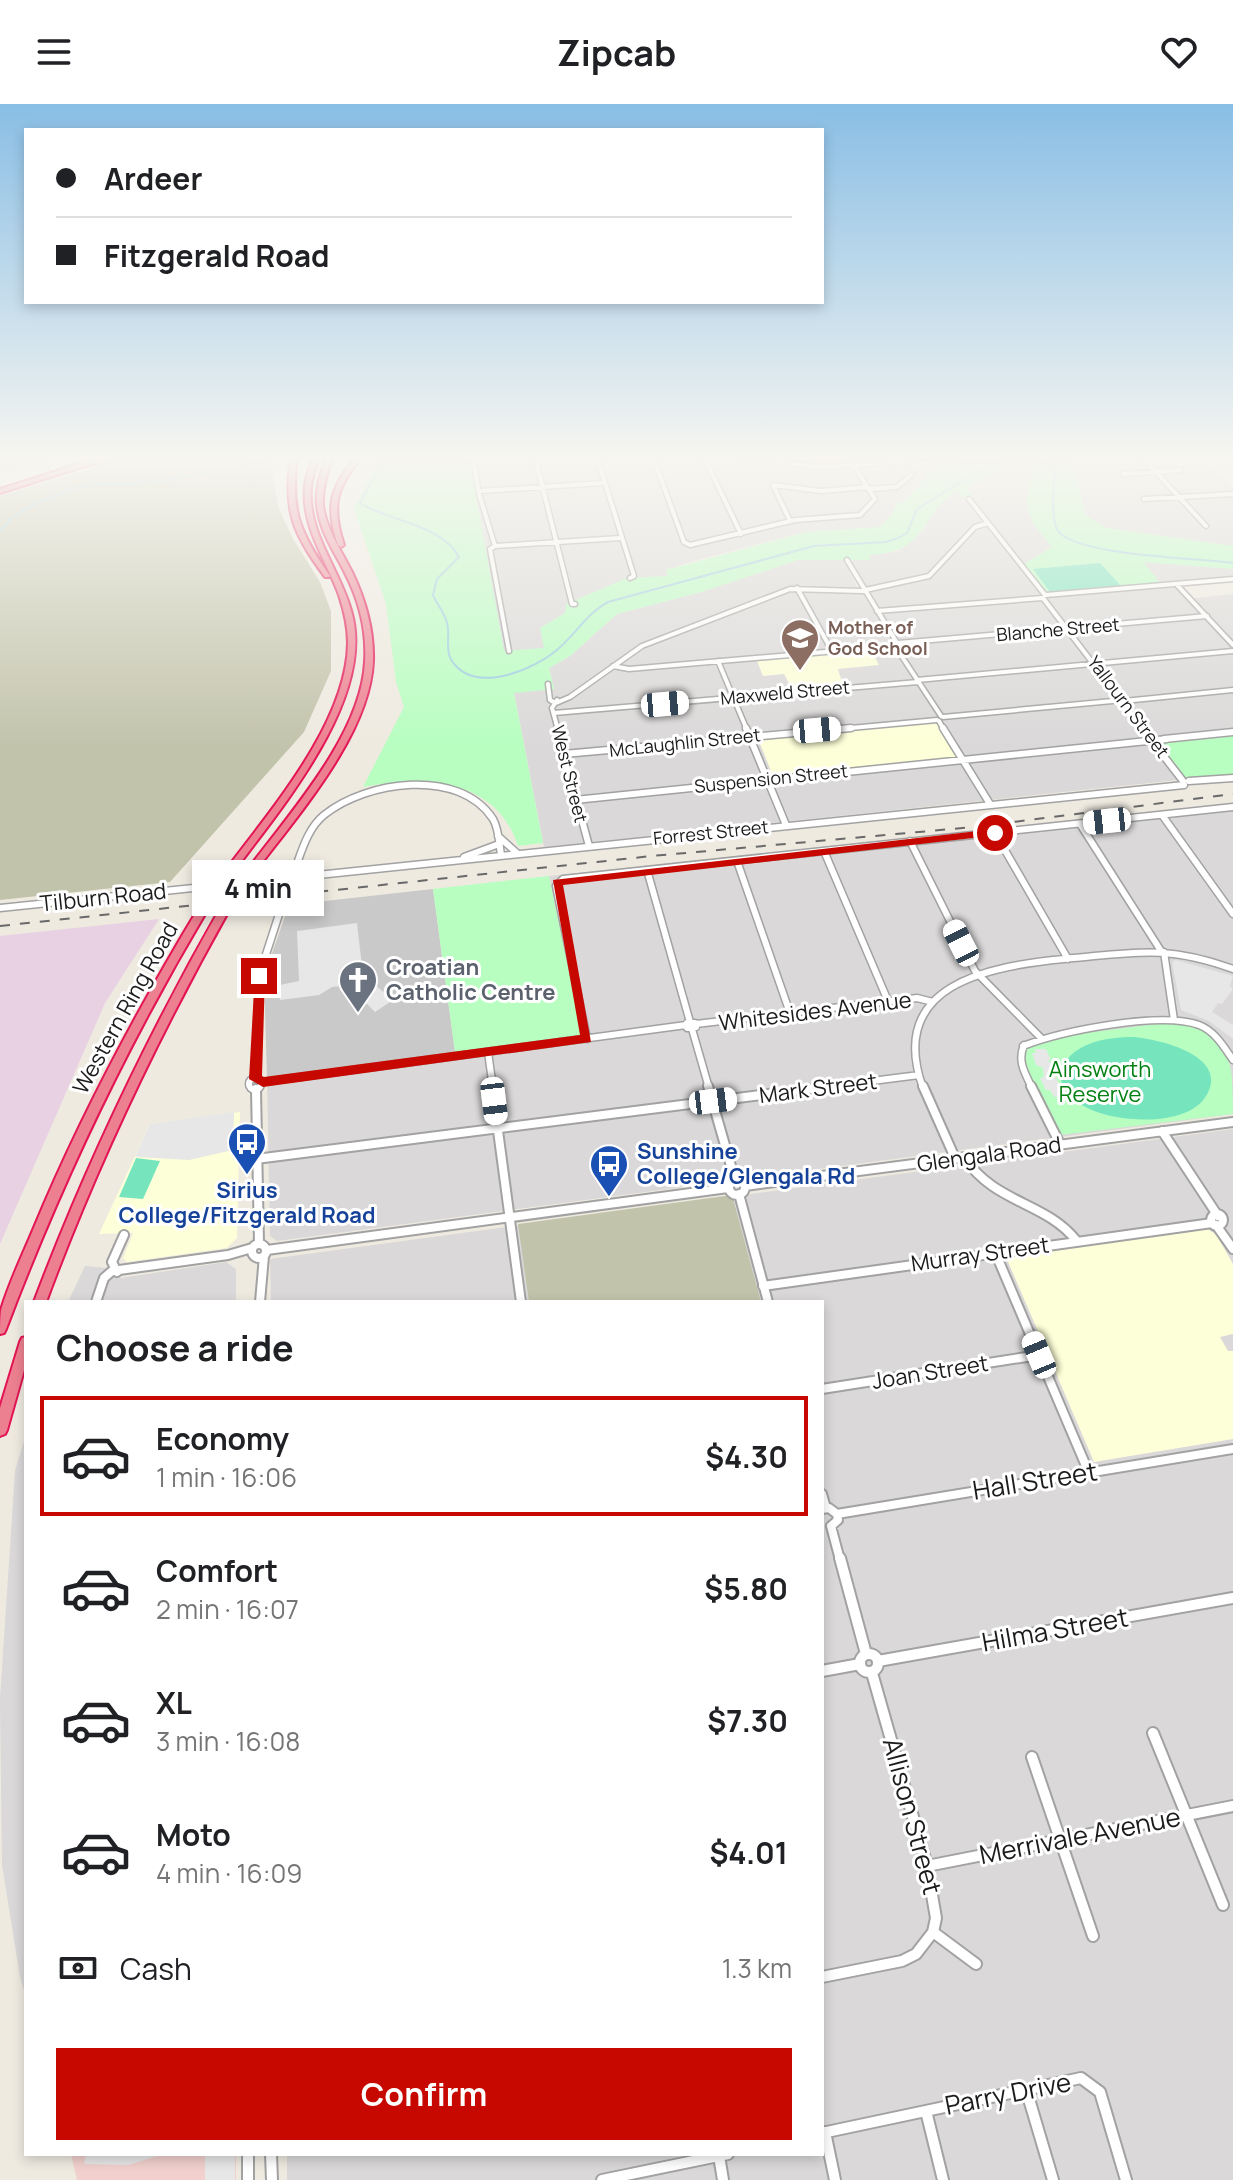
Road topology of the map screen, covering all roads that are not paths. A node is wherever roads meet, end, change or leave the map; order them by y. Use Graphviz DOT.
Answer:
graph roads {
  1 [pos="315,554"];
  2 [pos="322,554"];
  3 [pos="340,554"];
  4 [pos="344,554"];
  5 [pos="491,554"];
  6 [pos="559,554"];
  7 [pos="626,554"];
  8 [pos="950,554"];
  9 [pos="1012,554"];
  10 [pos="847,560"];
  11 [pos="630,578"];
  12 [pos="1233,579"];
  13 [pos="354,583"];
  14 [pos="1178,586"];
  15 [pos="799,588"];
  16 [pos="864,590"];
  17 [pos="1044,596"];
  18 [pos="346,602"];
  19 [pos="575,604"];
  20 [pos="877,611"];
  21 [pos="1207,616"];
  22 [pos="1069,629"];
  23 [pos="896,645"];
  24 [pos="1233,648"];
  25 [pos="509,651"];
  26 [pos="832,651"];
  27 [pos="718,661"];
  28 [pos="1095,664"];
  29 [pos="613,666"];
  30 [pos="917,680"];
  31 [pos="548,684"];
  32 [pos="1233,690"];
  33 [pos="733,697"];
  34 [pos="1124,701"];
  35 [pos="555,703"];
  36 [pos="554,714"];
  37 [pos="938,719"];
  38 [pos="1233,732"];
  39 [pos="749,737"];
  40 [pos="1154,740"];
  41 [pos="564,755"];
  42 [pos="964,760"];
  43 [pos="1233,778"];
  44 [pos="767,780"];
  45 [pos="1186,782"];
  46 [pos="575,799"];
  47 [pos="990,804"];
  48 [pos="1233,807"];
  49 [pos="1162,815"];
  50 [pos="1080,824"];
  51 [pos="786,825"];
  52 [pos="995,833"];
  53 [pos="498,836"];
  54 [pos="910,841"];
  55 [pos="499,844"];
  56 [pos="587,846"];
  57 [pos="824,851"];
  58 [pos="518,854"];
  59 [pos="501,855"];
  60 [pos="458,860"];
  61 [pos="737,861"];
  62 [pos="647,870"];
  63 [pos="251,878"];
  64 [pos="0,908"];
  65 [pos="1233,914"];
  66 [pos="1160,951"];
  67 [pos="1068,959"];
  68 [pos="1233,960"];
  69 [pos="1229,967"];
  70 [pos="976,973"];
  71 [pos="888,1001"];
  72 [pos="933,1002"];
  73 [pos="790,1013"];
  74 [pos="1174,1020"];
  75 [pos="691,1025"];
  76 [pos="1039,1036"];
  77 [pos="587,1039"];
  78 [pos="488,1052"];
  79 [pos="1233,1060"];
  80 [pos="919,1075"];
  81 [pos="252,1084"];
  82 [pos="713,1101"];
  83 [pos="1233,1122"];
  84 [pos="497,1128"];
  85 [pos="1165,1130"];
  86 [pos="1060,1144"];
  87 [pos="959,1158"];
  88 [pos="256,1159"];
  89 [pos="735,1180"];
  90 [pos="745,1186"];
  91 [pos="728,1188"];
  92 [pos="739,1194"];
  93 [pos="509,1217"];
  94 [pos="1220,1220"];
  95 [pos="124,1235"];
  96 [pos="1074,1240"];
  97 [pos="1233,1249"];
  98 [pos="254,1251"];
  99 [pos="995,1252"];
  100 [pos="265,1253"];
  101 [pos="117,1271"];
  102 [pos="763,1286"];
  103 [pos="260,1289"];
  104 [pos="41,1300"];
  105 [pos="97,1300"];
  106 [pos="260,1300"];
  107 [pos="521,1300"];
  108 [pos="767,1300"];
  109 [pos="0,1329"];
  110 [pos="24,1349"];
  111 [pos="1039,1355"];
  112 [pos="824,1389"];
  113 [pos="0,1430"];
  114 [pos="1233,1449"];
  115 [pos="1089,1473"];
  116 [pos="824,1508"];
  117 [pos="837,1514"];
  118 [pos="826,1524"];
  119 [pos="1233,1598"];
  120 [pos="866,1654"];
  121 [pos="878,1661"];
  122 [pos="860,1664"];
  123 [pos="824,1671"];
  124 [pos="872,1673"];
  125 [pos="1153,1733"];
  126 [pos="1032,1757"];
  127 [pos="1233,1806"];
  128 [pos="1186,1815"];
  129 [pos="1060,1840"];
  130 [pos="927,1866"];
  131 [pos="1223,1905"];
  132 [pos="933,1932"];
  133 [pos="1093,1936"];
  134 [pos="976,1964"];
  135 [pos="824,1974"];
  136 [pos="1026,2089"];
  137 [pos="926,2111"];
  138 [pos="824,2132"];
  139 [pos="824,2136"];
  140 [pos="248,2156"];
  141 [pos="271,2156"];
  142 [pos="719,2156"];
  143 [pos="724,2156"];
  144 [pos="609,2179"];
  145 [pos="248,2180"];
  146 [pos="272,2180"];
  147 [pos="723,2180"];
  148 [pos="835,2180"];
  149 [pos="943,2180"];
  150 [pos="1053,2180"];
  151 [pos="1126,2180"];
  1 -- 18 [label="highway"];
  2 -- 18 [label="highway, Western Ring Road"];
  3 -- 13 [label="highway, Western Ring Road"];
  4 -- 13 [label="highway"];
  5 -- 25 [label="street"];
  6 -- 19 [label="street"];
  7 -- 11 [label="street"];
  8 -- 16 [label="street"];
  9 -- 17 [label="street, Yallourn Street"];
  10 -- 16 [label="street"];
  12 -- 14 [label="street"];
  13 -- 63 [label="highway, Western Ring Road"];
  14 -- 17 [label="street"];
  14 -- 21 [label="street"];
  15 -- 16 [label="street"];
  15 -- 26 [label="street"];
  15 -- 29 [label="street"];
  16 -- 20 [label="street"];
  17 -- 20 [label="street"];
  17 -- 22 [label="street, Yallourn Street"];
  18 -- 109 [label="highway, Western Ring Road, bridge"];
  20 -- 23 [label="street"];
  21 -- 22 [label="street, Blanche Street"];
  21 -- 24 [label="street"];
  22 -- 23 [label="street, Blanche Street"];
  22 -- 28 [label="street, Yallourn Street"];
  23 -- 26 [label="street, Blanche Street"];
  23 -- 30 [label="street"];
  24 -- 28 [label="street, Maxweld Street"];
  26 -- 27 [label="street, Blanche Street"];
  27 -- 29 [label="street, Blanche Street"];
  27 -- 33 [label="street"];
  28 -- 30 [label="street, Maxweld Street"];
  28 -- 34 [label="street, Yallourn Street"];
  29 -- 35 [label="street"];
  30 -- 33 [label="street, Maxweld Street"];
  30 -- 37 [label="street"];
  31 -- 35 [label="street, West Street"];
  32 -- 34 [label="street, McLaughlin Street"];
  33 -- 36 [label="street, Maxweld Street"];
  33 -- 39 [label="street"];
  34 -- 37 [label="street, McLaughlin Street"];
  34 -- 40 [label="street, Yallourn Street"];
  35 -- 36 [label="street, West Street"];
  36 -- 41 [label="street, West Street"];
  37 -- 39 [label="street, McLaughlin Street"];
  37 -- 42 [label="street"];
  38 -- 40 [label="street, Suspension Street"];
  39 -- 41 [label="street, McLaughlin Street"];
  39 -- 44 [label="street"];
  40 -- 42 [label="street, Suspension Street"];
  40 -- 45 [label="street, Yallourn Street"];
  41 -- 46 [label="street, West Street"];
  42 -- 44 [label="street, Suspension Street"];
  42 -- 47 [label="street"];
  43 -- 45 [label="street, Forrest Street"];
  44 -- 46 [label="street, Suspension Street"];
  44 -- 51 [label="street"];
  45 -- 47 [label="street, Forrest Street"];
  46 -- 56 [label="street, West Street"];
  47 -- 51 [label="street, Forrest Street"];
  48 -- 49 [label="street"];
  49 -- 50 [label="street"];
  49 -- 65 [label="street"];
  50 -- 52 [label="street"];
  50 -- 66 [label="street"];
  51 -- 56 [label="street, Forrest Street"];
  52 -- 54 [label="street"];
  52 -- 67 [label="street"];
  53 -- 55 [label="street"];
  53 -- 58 [label="street"];
  53 -- 81 [label="street, bridge"];
  54 -- 57 [label="street"];
  54 -- 70 [label="street"];
  55 -- 59 [label="street"];
  55 -- 60 [label="street"];
  56 -- 58 [label="street, Forrest Street"];
  57 -- 61 [label="street"];
  57 -- 71 [label="street"];
  58 -- 59 [label="street, Forrest Street"];
  59 -- 60 [label="street, Forrest Street"];
  60 -- 63 [label="street, Forrest Street"];
  61 -- 62 [label="street"];
  61 -- 73 [label="street"];
  62 -- 75 [label="street"];
  62 -- 77 [label="street"];
  63 -- 64 [label="street, Tilburn Road"];
  63 -- 104 [label="highway, Western Ring Road, bridge"];
  66 -- 67 [label="street"];
  66 -- 69 [label="street"];
  66 -- 74 [label="street"];
  67 -- 70 [label="street"];
  68 -- 69 [label="street"];
  70 -- 72 [label="street"];
  70 -- 76 [label="street"];
  71 -- 72 [label="street, Whitesides Avenue"];
  71 -- 73 [label="street, Whitesides Avenue"];
  72 -- 80 [label="street"];
  73 -- 75 [label="street, Whitesides Avenue"];
  74 -- 76 [label="street"];
  74 -- 79 [label="street"];
  75 -- 77 [label="street, Whitesides Avenue"];
  75 -- 82 [label="street"];
  76 -- 86 [label="street"];
  77 -- 78 [label="street, Whitesides Avenue"];
  78 -- 81 [label="street, Whitesides Avenue"];
  78 -- 84 [label="street"];
  80 -- 82 [label="street, Mark Street"];
  80 -- 87 [label="street"];
  81 -- 88 [label="street"];
  82 -- 84 [label="street, Mark Street"];
  82 -- 89 [label="street"];
  83 -- 85 [label="street, Glengala Road"];
  84 -- 88 [label="street, Mark Street"];
  84 -- 93 [label="street"];
  85 -- 86 [label="street, Glengala Road"];
  85 -- 94 [label="street"];
  86 -- 87 [label="street, Glengala Road"];
  87 -- 90 [label="street, Glengala Road"];
  87 -- 96 [label="street"];
  88 -- 98 [label="street"];
  89 -- 90 [label="street"];
  89 -- 91 [label="street"];
  90 -- 92 [label="street"];
  91 -- 92 [label="street"];
  91 -- 93 [label="street"];
  92 -- 102 [label="street"];
  93 -- 100 [label="street"];
  93 -- 107 [label="street"];
  94 -- 96 [label="street, Murray Street"];
  94 -- 97 [label="street"];
  95 -- 101 [label="street"];
  96 -- 99 [label="street, Murray Street"];
  98 -- 100 [label="street"];
  98 -- 100 [label="street"];
  98 -- 101 [label="street"];
  98 -- 103 [label="street"];
  99 -- 102 [label="street, Murray Street"];
  99 -- 111 [label="street"];
  100 -- 103 [label="street"];
  101 -- 105 [label="street"];
  102 -- 108 [label="street"];
  103 -- 106 [label="street"];
  110 -- 113 [label="highway"];
  111 -- 112 [label="street, Joan Street"];
  111 -- 115 [label="street"];
  114 -- 115 [label="street, Hall Street"];
  115 -- 117 [label="street, Hall Street"];
  116 -- 117 [label="street"];
  117 -- 118 [label="street"];
  118 -- 120 [label="street"];
  119 -- 121 [label="street, Hilma Street"];
  120 -- 121 [label="street"];
  120 -- 122 [label="street"];
  121 -- 124 [label="street"];
  122 -- 123 [label="street"];
  122 -- 124 [label="street"];
  124 -- 130 [label="street, Allison Street"];
  125 -- 128 [label="street"];
  126 -- 129 [label="street"];
  127 -- 128 [label="street, Merrivale Avenue"];
  128 -- 129 [label="street, Merrivale Avenue"];
  128 -- 131 [label="street"];
  129 -- 130 [label="street, Merrivale Avenue"];
  129 -- 133 [label="street"];
  130 -- 132 [label="street, Allison Street"];
  132 -- 134 [label="street"];
  132 -- 135 [label="street"];
  136 -- 137 [label="street, Parry Drive"];
  136 -- 150 [label="street"];
  136 -- 151 [label="street, Parry Drive"];
  137 -- 138 [label="street, Parry Drive"];
  137 -- 149 [label="street"];
  139 -- 148 [label="street"];
  140 -- 145 [label="street"];
  141 -- 146 [label="street"];
  142 -- 144 [label="street"];
  143 -- 147 [label="street"];
}
